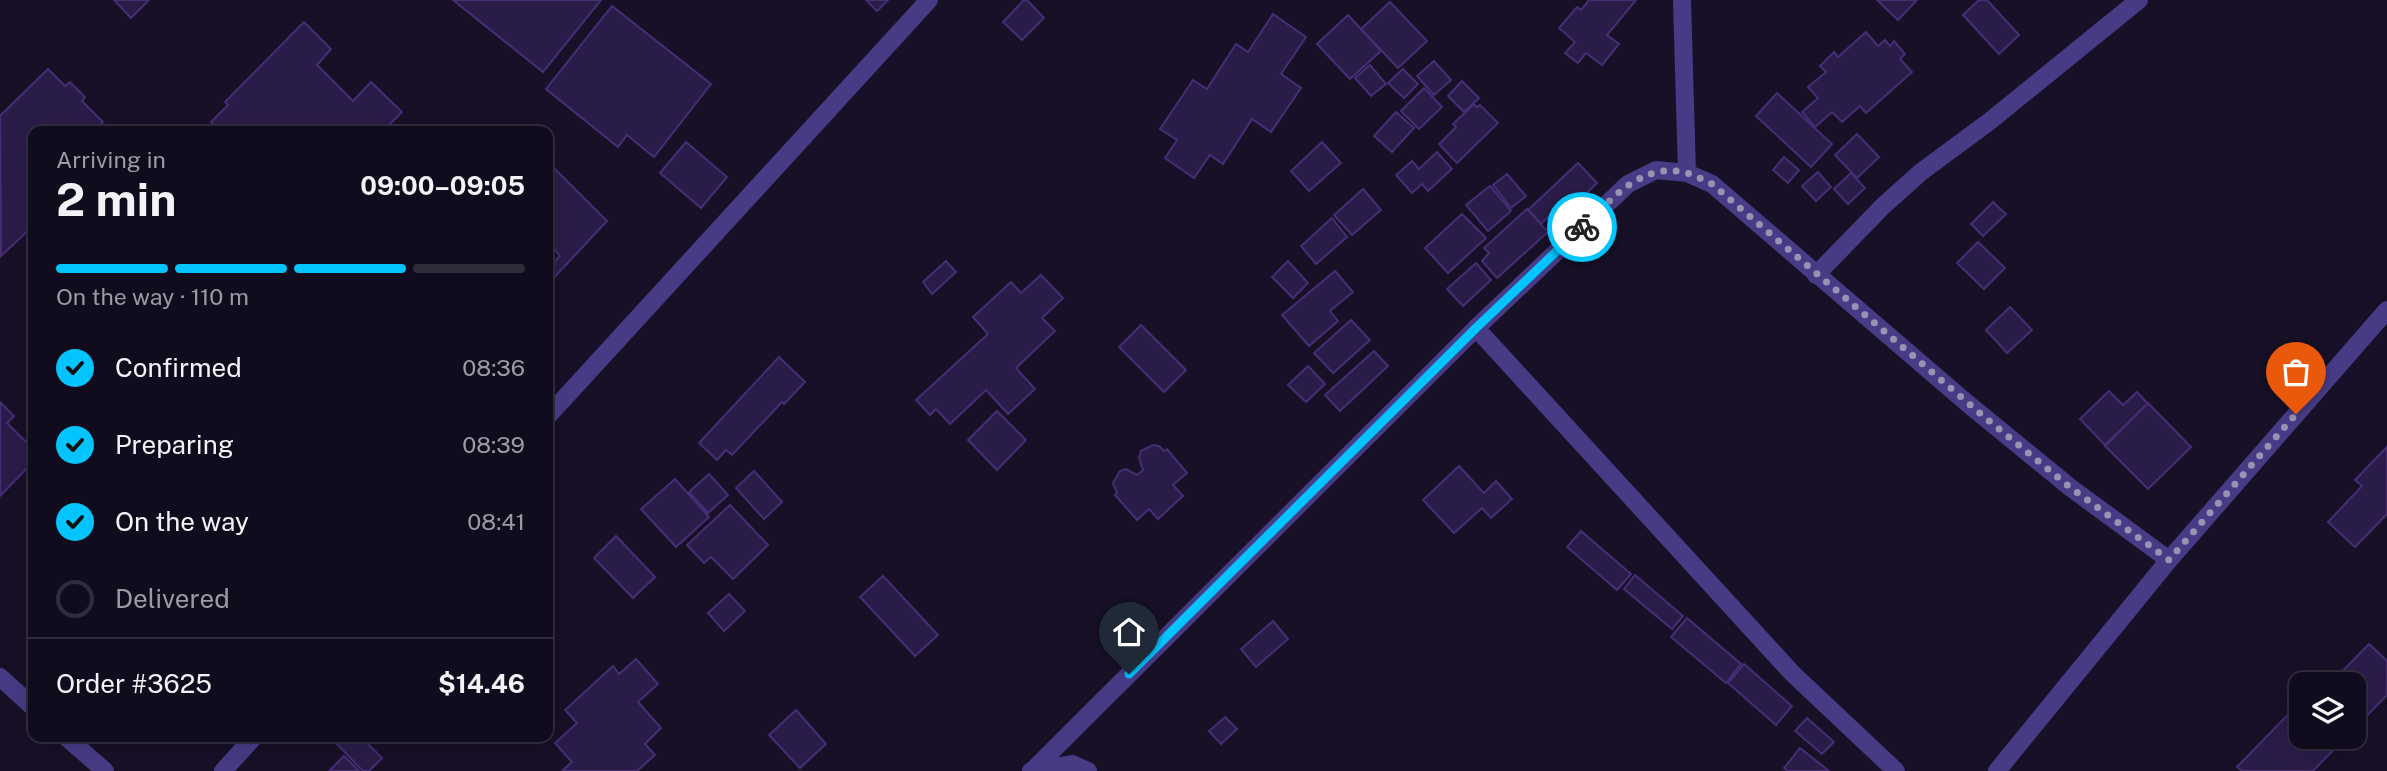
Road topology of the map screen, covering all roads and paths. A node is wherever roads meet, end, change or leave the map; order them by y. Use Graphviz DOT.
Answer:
graph roads {
  1 [pos="929,0"];
  2 [pos="1682,0"];
  3 [pos="2139,0"];
  4 [pos="1687,173"];
  5 [pos="1816,275"];
  6 [pos="2387,310"];
  7 [pos="1476,328"];
  8 [pos="553,411"];
  9 [pos="2169,560"];
  10 [pos="0,677"];
  11 [pos="28,702"];
  12 [pos="72,742"];
  13 [pos="249,742"];
  14 [pos="105,771"];
  15 [pos="223,771"];
  16 [pos="1032,771"];
  17 [pos="1088,771"];
  18 [pos="1895,771"];
  19 [pos="1997,771"];
  1 -- 8 [label="street"];
  2 -- 4 [label="street"];
  3 -- 5 [label="street"];
  4 -- 5 [label="street"];
  4 -- 7 [label="street"];
  5 -- 9 [label="street"];
  6 -- 9 [label="street"];
  7 -- 16 [label="street"];
  7 -- 18 [label="street"];
  9 -- 19 [label="street"];
  10 -- 11 [label="street"];
  12 -- 14 [label="street"];
  13 -- 15 [label="street"];
  16 -- 17 [label="street"];
}
